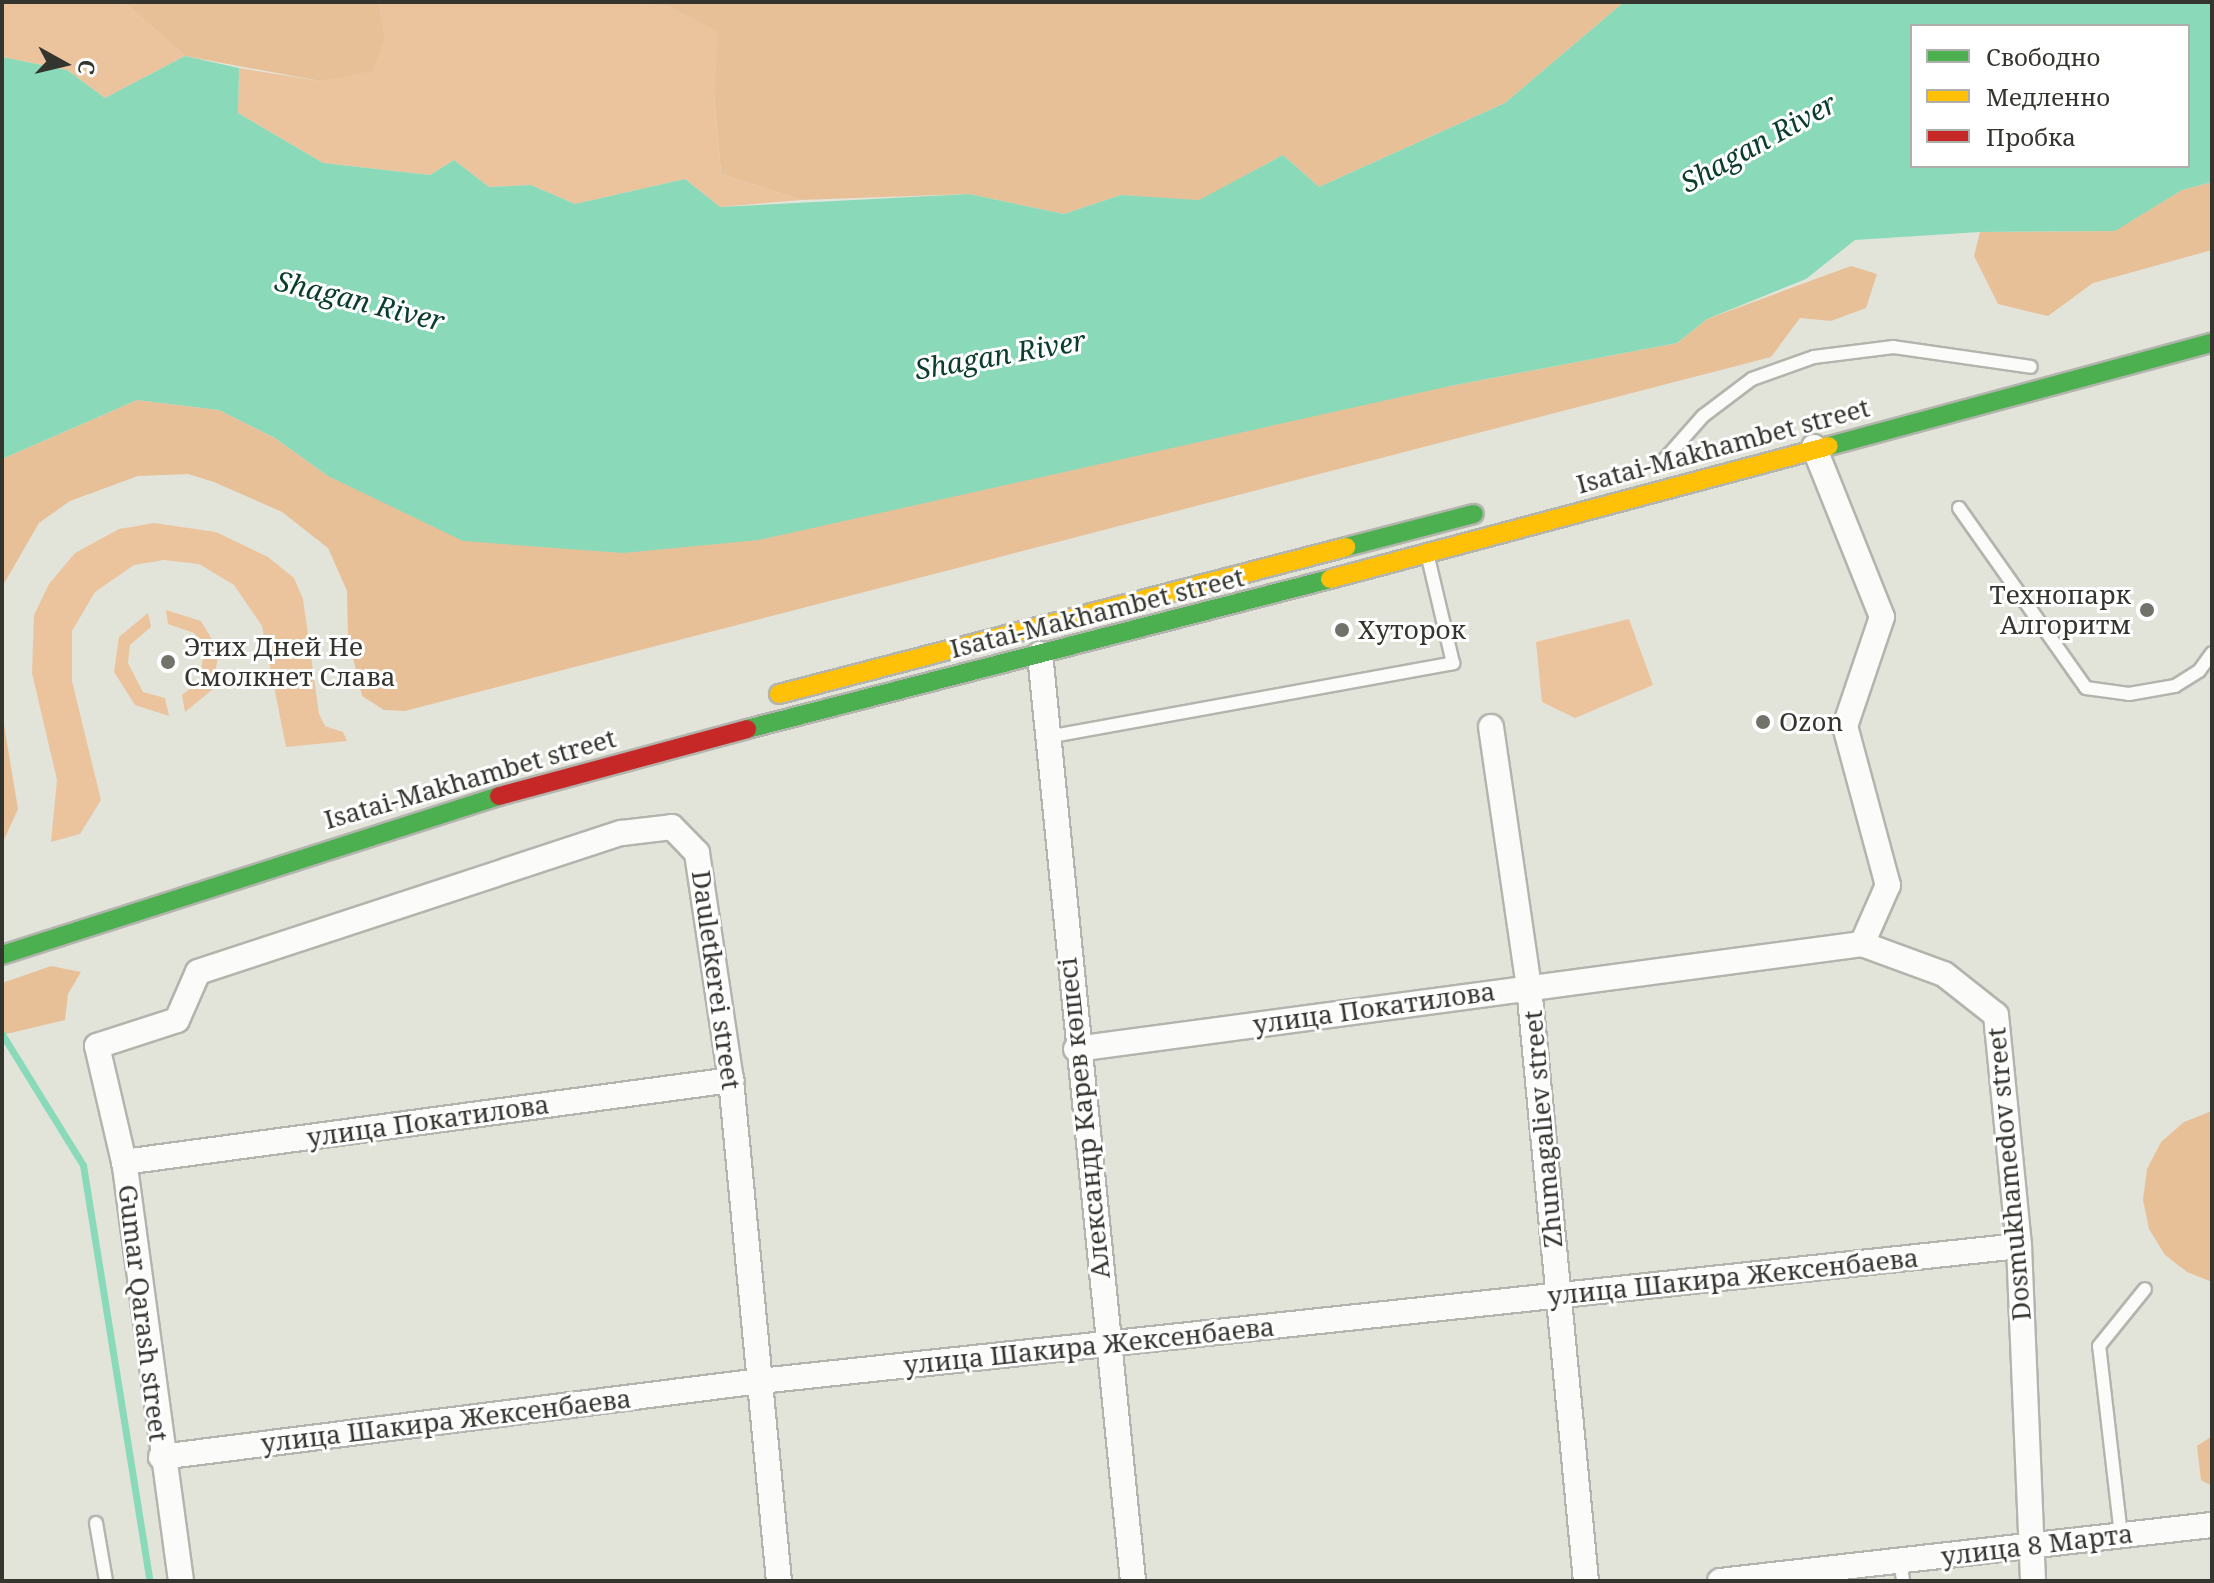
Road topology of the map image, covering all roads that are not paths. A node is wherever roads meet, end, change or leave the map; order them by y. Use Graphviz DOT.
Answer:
graph roads {
  1 [pos="2212,343"];
  2 [pos="2039,365"];
  3 [pos="1986,379"];
  4 [pos="1814,447"];
  5 [pos="1688,459"];
  6 [pos="1650,469"];
  7 [pos="1959,508"];
  8 [pos="1492,510"];
  9 [pos="1427,554"];
  10 [pos="1033,626"];
  11 [pos="2212,653"];
  12 [pos="1040,654"];
  13 [pos="757,700"];
  14 [pos="1491,727"];
  15 [pos="1047,737"];
  16 [pos="1862,944"];
  17 [pos="2,955"];
  18 [pos="1529,987"];
  19 [pos="97,1046"];
  20 [pos="1076,1049"];
  21 [pos="731,1080"];
  22 [pos="124,1162"];
  23 [pos="2019,1246"];
  24 [pos="2145,1289"];
  25 [pos="1558,1295"];
  26 [pos="1107,1345"];
  27 [pos="760,1381"];
  28 [pos="161,1457"];
  29 [pos="96,1523"];
  30 [pos="2212,1525"];
  31 [pos="2121,1535"];
  32 [pos="2029,1546"];
  33 [pos="1901,1571"];
  34 [pos="106,1581"];
  35 [pos="181,1581"];
  36 [pos="779,1581"];
  37 [pos="1133,1581"];
  38 [pos="1586,1581"];
  39 [pos="1720,1581"];
  40 [pos="2033,1581"];
  1 -- 4 [label="main road, Isatai-Makhambet street"];
  2 -- 3 [label="main road"];
  2 -- 6 [label="lane"];
  4 -- 9 [label="main road, Isatai-Makhambet street"];
  4 -- 16 [label="street"];
  5 -- 6 [label="main road, Isatai-Makhambet street"];
  7 -- 11 [label="lane"];
  8 -- 10 [label="main road, Isatai-Makhambet street"];
  9 -- 12 [label="main road, Isatai-Makhambet street"];
  9 -- 15 [label="lane"];
  10 -- 12 [label="main road"];
  10 -- 13 [label="main road, Isatai-Makhambet street"];
  12 -- 15 [label="street, Александр Карев көшесі"];
  12 -- 17 [label="main road, Isatai-Makhambet street"];
  14 -- 18 [label="street, Zhumagaliev street"];
  15 -- 20 [label="street, Александр Карев көшесі"];
  16 -- 18 [label="street, улица Покатилова"];
  16 -- 23 [label="street, Dosmukhamedov street"];
  18 -- 20 [label="street, улица Покатилова"];
  18 -- 25 [label="street, Zhumagaliev street"];
  19 -- 21 [label="street, Dauletkerei street"];
  19 -- 22 [label="street, Gumar Qarash street"];
  20 -- 26 [label="street, Александр Карев көшесі"];
  21 -- 22 [label="street, улица Покатилова"];
  21 -- 27 [label="street, Dauletkerei street"];
  22 -- 28 [label="street, Gumar Qarash street"];
  23 -- 25 [label="street, улица Шакира Жексенбаева"];
  23 -- 32 [label="street, Dosmukhamedov street"];
  24 -- 31 [label="lane"];
  25 -- 26 [label="street, улица Шакира Жексенбаева"];
  25 -- 38 [label="street, Zhumagaliev street"];
  26 -- 27 [label="street, улица Шакира Жексенбаева"];
  26 -- 37 [label="street, Александр Карев көшесі"];
  27 -- 28 [label="street, улица Шакира Жексенбаева"];
  27 -- 36 [label="street, Dauletkerei street"];
  28 -- 35 [label="street, Gumar Qarash street"];
  29 -- 34 [label="lane"];
  30 -- 31 [label="street, улица 8 Марта"];
  31 -- 32 [label="street, улица 8 Марта"];
  32 -- 33 [label="street, улица 8 Марта"];
  32 -- 40 [label="street, Dosmukhamedov street"];
  33 -- 39 [label="street, улица 8 Марта"];
}
